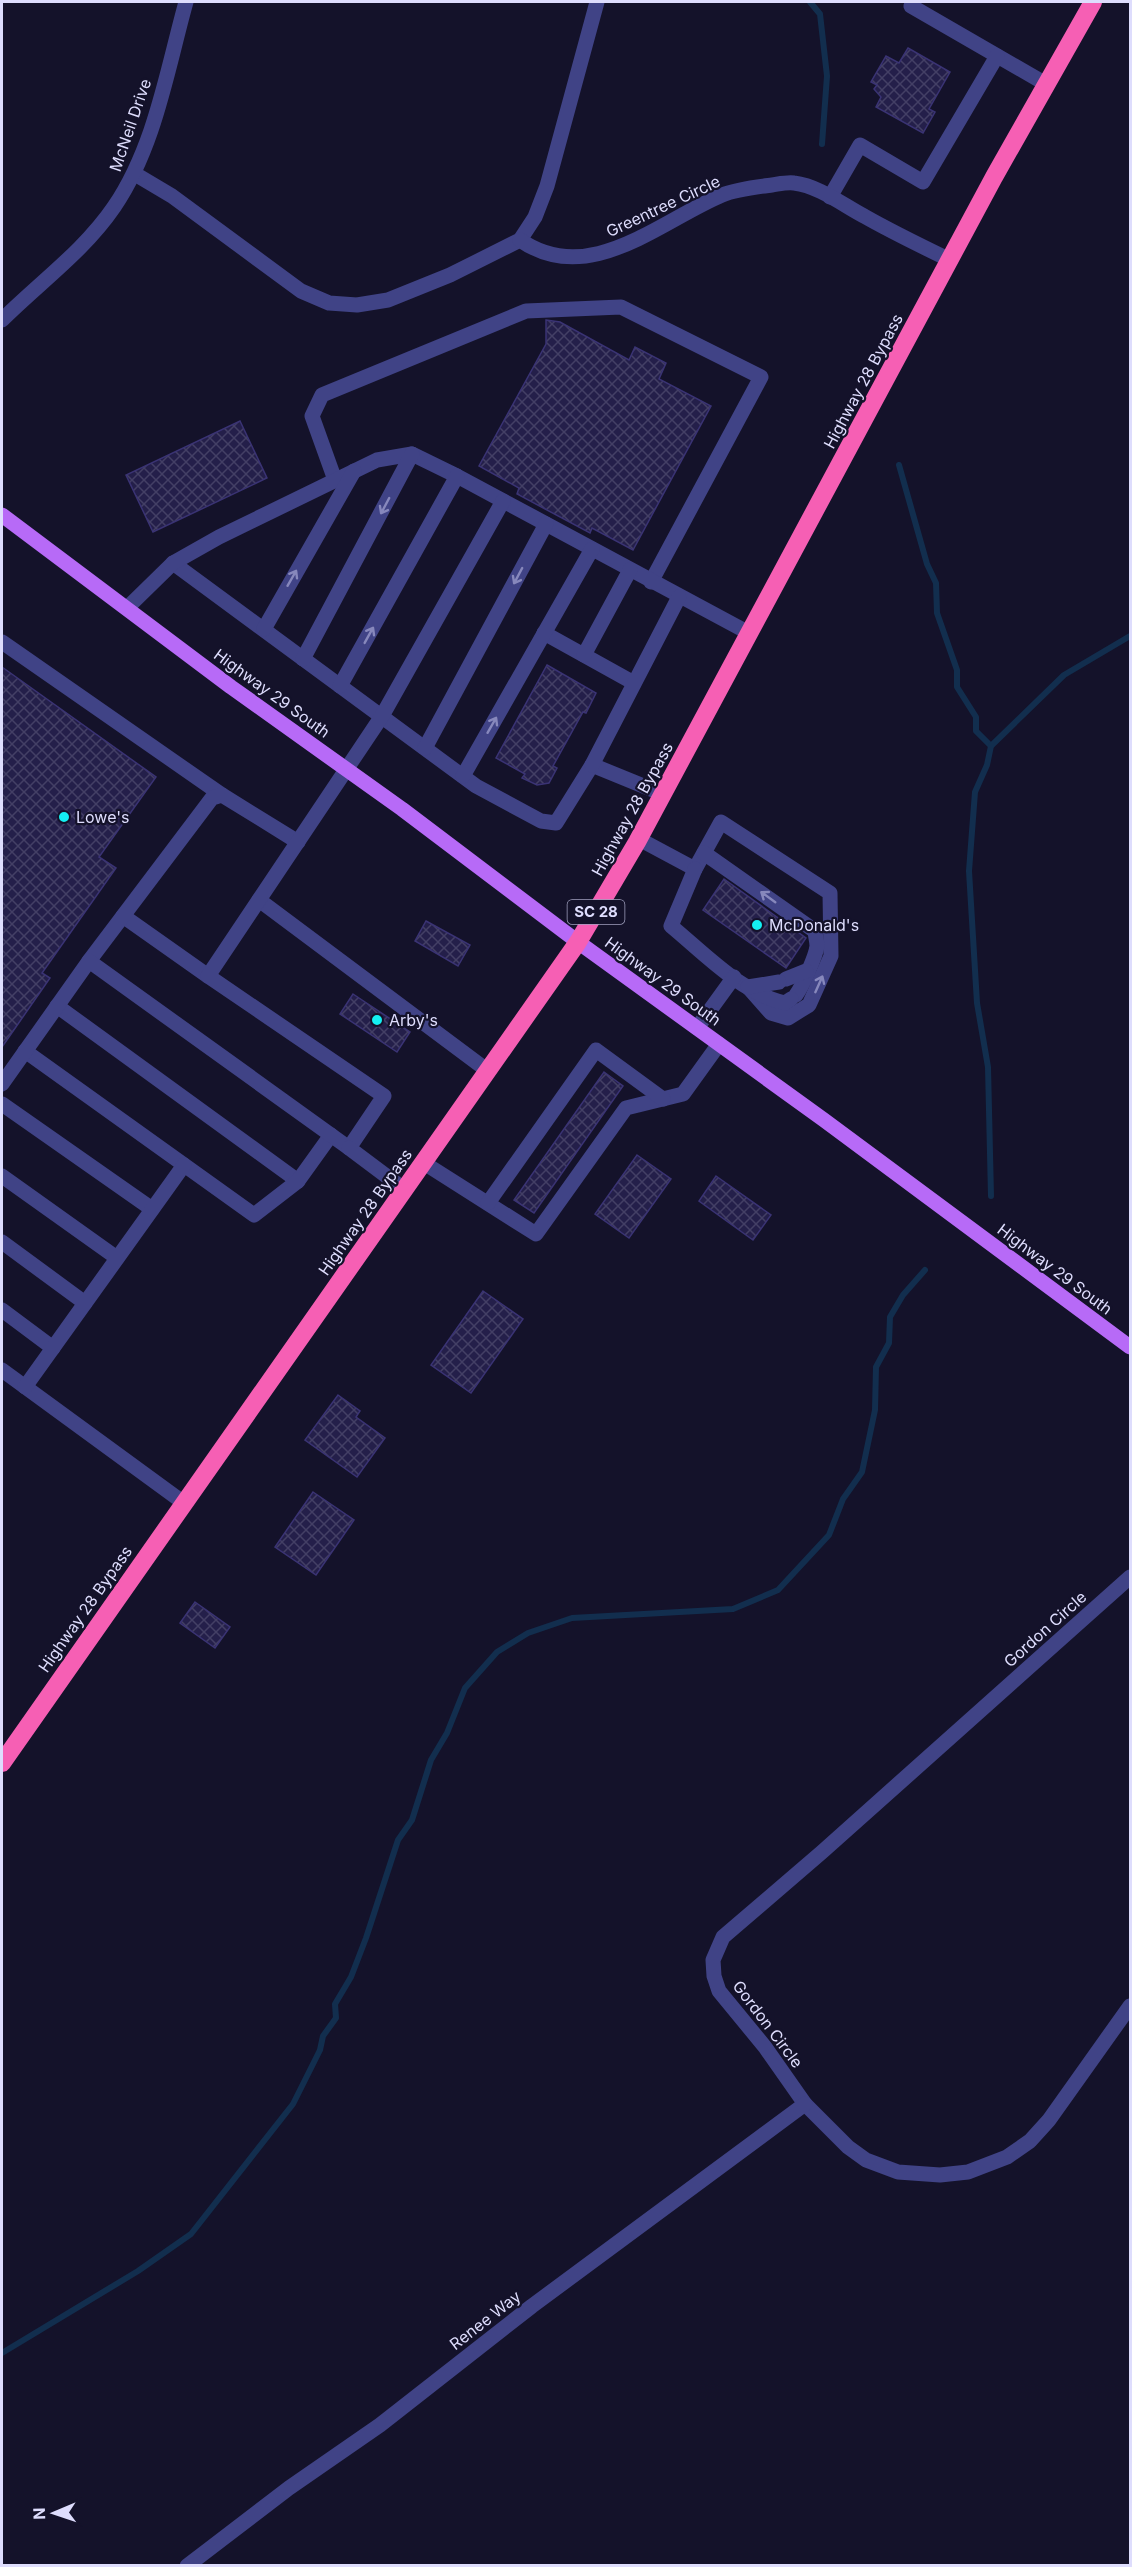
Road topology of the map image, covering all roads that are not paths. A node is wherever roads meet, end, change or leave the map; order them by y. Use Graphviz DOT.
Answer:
graph roads {
  1 [pos="186,2"];
  2 [pos="597,2"];
  3 [pos="1093,2"];
  4 [pos="912,6"];
  5 [pos="997,56"];
  6 [pos="1046,84"];
  7 [pos="135,174"];
  8 [pos="830,196"];
  9 [pos="520,240"];
  10 [pos="950,260"];
  11 [pos="2,320"];
  12 [pos="412,454"];
  13 [pos="354,471"];
  14 [pos="457,476"];
  15 [pos="335,480"];
  16 [pos="503,501"];
  17 [pos="2,515"];
  18 [pos="546,524"];
  19 [pos="592,549"];
  20 [pos="173,562"];
  21 [pos="630,570"];
  22 [pos="651,582"];
  23 [pos="679,597"];
  24 [pos="127,608"];
  25 [pos="264,629"];
  26 [pos="544,633"];
  27 [pos="749,633"];
  28 [pos="2,642"];
  29 [pos="584,655"];
  30 [pos="303,658"];
  31 [pos="634,683"];
  32 [pos="340,686"];
  33 [pos="382,716"];
  34 [pos="425,748"];
  35 [pos="592,765"];
  36 [pos="347,770"];
  37 [pos="463,776"];
  38 [pos="663,794"];
  39 [pos="222,795"];
  40 [pos="639,838"];
  41 [pos="298,842"];
  42 [pos="704,853"];
  43 [pos="695,869"];
  44 [pos="259,900"];
  45 [pos="123,916"];
  46 [pos="578,942"];
  47 [pos="89,961"];
  48 [pos="806,971"];
  49 [pos="208,976"];
  50 [pos="734,977"];
  51 [pos="748,987"];
  52 [pos="57,1006"];
  53 [pos="697,1028"];
  54 [pos="720,1044"];
  55 [pos="25,1051"];
  56 [pos="488,1071"];
  57 [pos="2,1084"];
  58 [pos="663,1099"];
  59 [pos="2,1104"];
  60 [pos="331,1135"];
  61 [pos="349,1148"];
  62 [pos="424,1163"];
  63 [pos="184,1165"];
  64 [pos="2,1176"];
  65 [pos="298,1181"];
  66 [pos="405,1190"];
  67 [pos="488,1203"];
  68 [pos="152,1209"];
  69 [pos="2,1242"];
  70 [pos="117,1258"];
  71 [pos="85,1303"];
  72 [pos="2,1310"];
  73 [pos="1131,1347"];
  74 [pos="53,1348"];
  75 [pos="2,1370"];
  76 [pos="25,1387"];
  77 [pos="184,1503"];
  78 [pos="1131,1577"];
  79 [pos="2,1763"];
  80 [pos="1131,2006"];
  81 [pos="805,2104"];
  82 [pos="187,2565"];
  1 -- 7 [label="street, McNeil Drive"];
  2 -- 9 [label="street"];
  3 -- 6 [label="highway, Highway 28 Bypass / SC 28"];
  4 -- 5 [label="street"];
  5 -- 6 [label="street"];
  5 -- 8 [label="street"];
  6 -- 10 [label="highway, Highway 28 Bypass / SC 28"];
  7 -- 9 [label="street"];
  7 -- 11 [label="street, McNeil Drive"];
  8 -- 9 [label="street, Greentree Circle"];
  8 -- 10 [label="street, Greentree Circle"];
  10 -- 27 [label="highway, Highway 28 Bypass / SC 28"];
  12 -- 13 [label="street"];
  12 -- 14 [label="street"];
  12 -- 30 [label="street, one-way"];
  13 -- 15 [label="street"];
  25 -- 13 [label="street, one-way"];
  14 -- 16 [label="street"];
  32 -- 14 [label="street, one-way"];
  15 -- 20 [label="street"];
  15 -- 22 [label="street"];
  16 -- 18 [label="street"];
  16 -- 33 [label="street"];
  17 -- 24 [label="main road, Highway 29 South"];
  18 -- 19 [label="street"];
  18 -- 34 [label="street, one-way"];
  19 -- 21 [label="street"];
  19 -- 26 [label="street"];
  20 -- 24 [label="street"];
  20 -- 25 [label="street"];
  21 -- 22 [label="street"];
  21 -- 29 [label="street"];
  22 -- 23 [label="street"];
  23 -- 27 [label="street"];
  23 -- 31 [label="street"];
  24 -- 36 [label="main road, Highway 29 South"];
  25 -- 30 [label="street"];
  26 -- 29 [label="street"];
  37 -- 26 [label="street, one-way"];
  27 -- 38 [label="highway, Highway 28 Bypass / SC 28"];
  28 -- 39 [label="street"];
  29 -- 31 [label="street"];
  30 -- 32 [label="street"];
  31 -- 35 [label="street"];
  32 -- 33 [label="street"];
  33 -- 34 [label="street"];
  33 -- 36 [label="street"];
  34 -- 37 [label="street"];
  35 -- 37 [label="street"];
  35 -- 38 [label="street"];
  36 -- 41 [label="street"];
  36 -- 46 [label="main road, Highway 29 South"];
  38 -- 40 [label="highway, Highway 28 Bypass / SC 28"];
  39 -- 41 [label="street"];
  39 -- 45 [label="street"];
  40 -- 43 [label="street"];
  40 -- 46 [label="highway, Highway 28 Bypass / SC 28"];
  41 -- 44 [label="street"];
  42 -- 43 [label="street"];
  48 -- 42 [label="street, one-way"];
  51 -- 42 [label="street, one-way"];
  43 -- 50 [label="street"];
  44 -- 49 [label="street"];
  44 -- 56 [label="street"];
  45 -- 47 [label="street"];
  45 -- 49 [label="street"];
  46 -- 53 [label="main road, Highway 29 South"];
  46 -- 56 [label="highway, Highway 28 Bypass / SC 28"];
  47 -- 52 [label="street"];
  47 -- 60 [label="street"];
  48 -- 51 [label="street"];
  48 -- 51 [label="street"];
  49 -- 61 [label="street"];
  50 -- 51 [label="street"];
  50 -- 53 [label="street"];
  52 -- 55 [label="street"];
  52 -- 65 [label="street"];
  53 -- 54 [label="main road, Highway 29 South"];
  54 -- 58 [label="street"];
  54 -- 73 [label="main road, Highway 29 South"];
  55 -- 57 [label="street"];
  55 -- 63 [label="street"];
  56 -- 62 [label="highway, Highway 28 Bypass / SC 28"];
  58 -- 67 [label="street"];
  58 -- 67 [label="street"];
  59 -- 68 [label="street"];
  60 -- 61 [label="street"];
  60 -- 65 [label="street"];
  61 -- 66 [label="street"];
  62 -- 66 [label="highway, Highway 28 Bypass / SC 28"];
  62 -- 67 [label="street"];
  63 -- 65 [label="street"];
  63 -- 68 [label="street"];
  64 -- 70 [label="street"];
  66 -- 77 [label="highway, Highway 28 Bypass / SC 28"];
  68 -- 70 [label="street"];
  69 -- 71 [label="street"];
  70 -- 71 [label="street"];
  71 -- 74 [label="street"];
  72 -- 74 [label="street"];
  74 -- 76 [label="street"];
  75 -- 76 [label="street"];
  76 -- 77 [label="street"];
  77 -- 79 [label="highway, Highway 28 Bypass / SC 28"];
  78 -- 81 [label="street, Gordon Circle"];
  80 -- 81 [label="street, Gordon Circle"];
  81 -- 82 [label="street, Renee Way"];
}
